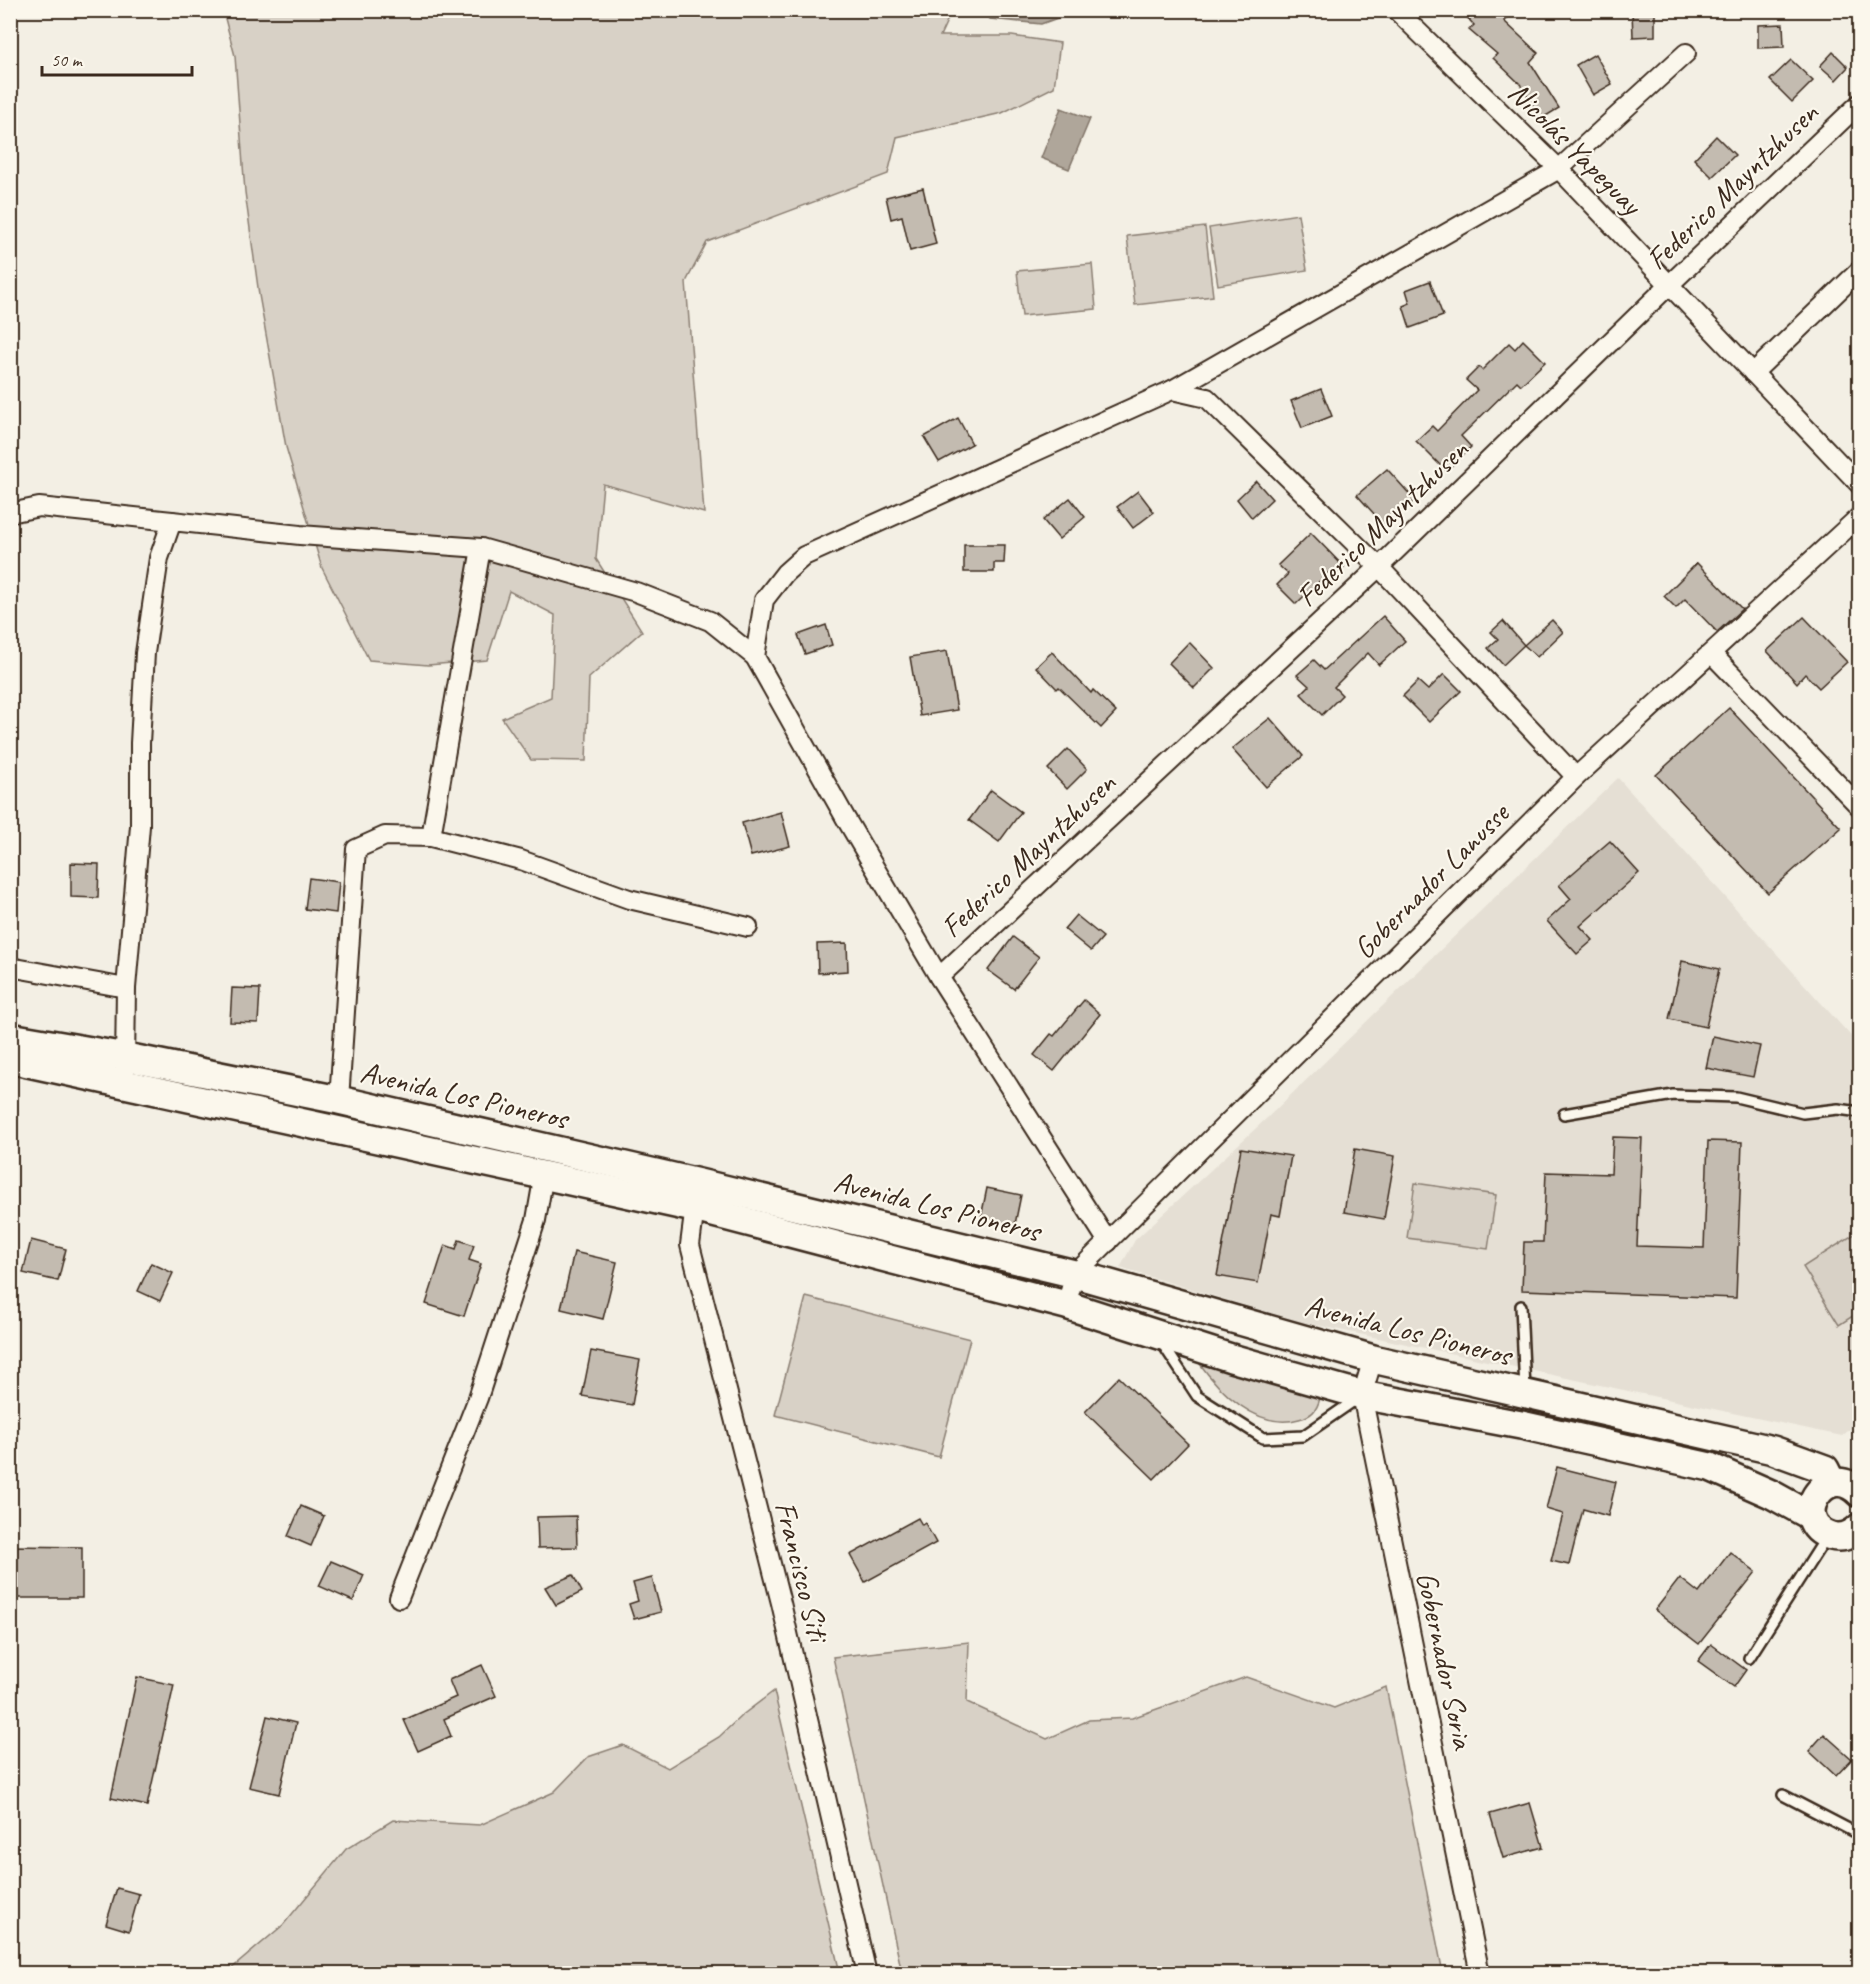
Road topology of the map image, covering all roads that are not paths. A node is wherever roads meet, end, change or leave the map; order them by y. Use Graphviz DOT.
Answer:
graph roads {
  1 [pos="1396,10"];
  2 [pos="1686,53"];
  3 [pos="1860,103"];
  4 [pos="1558,170"];
  5 [pos="1860,270"];
  6 [pos="1670,284"];
  7 [pos="1753,373"];
  8 [pos="1172,390"];
  9 [pos="1860,485"];
  10 [pos="10,513"];
  11 [pos="1860,516"];
  12 [pos="172,522"];
  13 [pos="481,548"];
  14 [pos="1379,567"];
  15 [pos="1712,654"];
  16 [pos="755,657"];
  17 [pos="1576,777"];
  18 [pos="1860,807"];
  19 [pos="431,837"];
  20 [pos="748,927"];
  21 [pos="10,967"];
  22 [pos="939,977"];
  23 [pos="126,988"];
  24 [pos="10,1037"];
  25 [pos="126,1058"];
  26 [pos="10,1059"];
  27 [pos="121,1084"];
  28 [pos="339,1100"];
  29 [pos="1860,1112"];
  30 [pos="1564,1114"];
  31 [pos="544,1174"];
  32 [pos="697,1195"];
  33 [pos="1108,1242"];
  34 [pos="1075,1274"];
  35 [pos="1066,1305"];
  36 [pos="1521,1306"];
  37 [pos="1156,1334"];
  38 [pos="1373,1359"];
  39 [pos="1525,1394"];
  40 [pos="1362,1395"];
  41 [pos="1848,1482"];
  42 [pos="1842,1531"];
  43 [pos="399,1598"];
  44 [pos="1749,1658"];
  45 [pos="1783,1795"];
  46 [pos="1860,1835"];
  47 [pos="867,1974"];
  48 [pos="1480,1974"];
  1 -- 4 [label="street, Nicolás Yapeguay"];
  2 -- 4 [label="street"];
  3 -- 6 [label="street, Federico Mayntzhusen"];
  4 -- 6 [label="street, Nicolás Yapeguay"];
  4 -- 8 [label="street"];
  5 -- 7 [label="street"];
  6 -- 7 [label="street, Nicolás Yapeguay"];
  6 -- 14 [label="street, Federico Mayntzhusen"];
  7 -- 9 [label="street, Nicolás Yapeguay"];
  8 -- 14 [label="street"];
  8 -- 16 [label="street"];
  10 -- 12 [label="street"];
  11 -- 15 [label="street, Gobernador Lanusse"];
  12 -- 13 [label="street"];
  12 -- 23 [label="street"];
  13 -- 16 [label="street"];
  13 -- 19 [label="street"];
  14 -- 17 [label="street"];
  14 -- 22 [label="street, Federico Mayntzhusen"];
  15 -- 17 [label="street, Gobernador Lanusse"];
  15 -- 18 [label="street"];
  16 -- 22 [label="street"];
  17 -- 33 [label="street, Gobernador Lanusse"];
  19 -- 20 [label="street"];
  19 -- 28 [label="street"];
  21 -- 23 [label="street"];
  22 -- 33 [label="street"];
  23 -- 25 [label="street"];
  24 -- 25 [label="main road, Avenida Los Pioneros"];
  25 -- 27 [label="street"];
  25 -- 28 [label="main road, Avenida Los Pioneros"];
  26 -- 27 [label="main road, Avenida Los Pioneros"];
  27 -- 31 [label="main road, Avenida Los Pioneros"];
  28 -- 32 [label="main road, Avenida Los Pioneros"];
  29 -- 30 [label="lane"];
  31 -- 32 [label="main road, Avenida Los Pioneros"];
  31 -- 43 [label="street"];
  32 -- 34 [label="main road, Avenida Los Pioneros"];
  32 -- 35 [label="main road, Avenida Los Pioneros"];
  32 -- 47 [label="street, Francisco Siti"];
  33 -- 34 [label="street, Gobernador Lanusse"];
  34 -- 35 [label="street, Gobernador Lanusse"];
  34 -- 38 [label="main road, Avenida Los Pioneros"];
  35 -- 37 [label="main road, Avenida Los Pioneros"];
  36 -- 39 [label="lane"];
  37 -- 40 [label="main road, Avenida Los Pioneros"];
  37 -- 40 [label="lane"];
  38 -- 39 [label="main road, Avenida Los Pioneros"];
  38 -- 40 [label="street, Gobernador Soria"];
  39 -- 41 [label="main road, Avenida Los Pioneros"];
  40 -- 42 [label="main road, Avenida Los Pioneros"];
  40 -- 48 [label="street, Gobernador Soria"];
  41 -- 42 [label="main road"];
  42 -- 44 [label="lane"];
  45 -- 46 [label="lane"];
}
